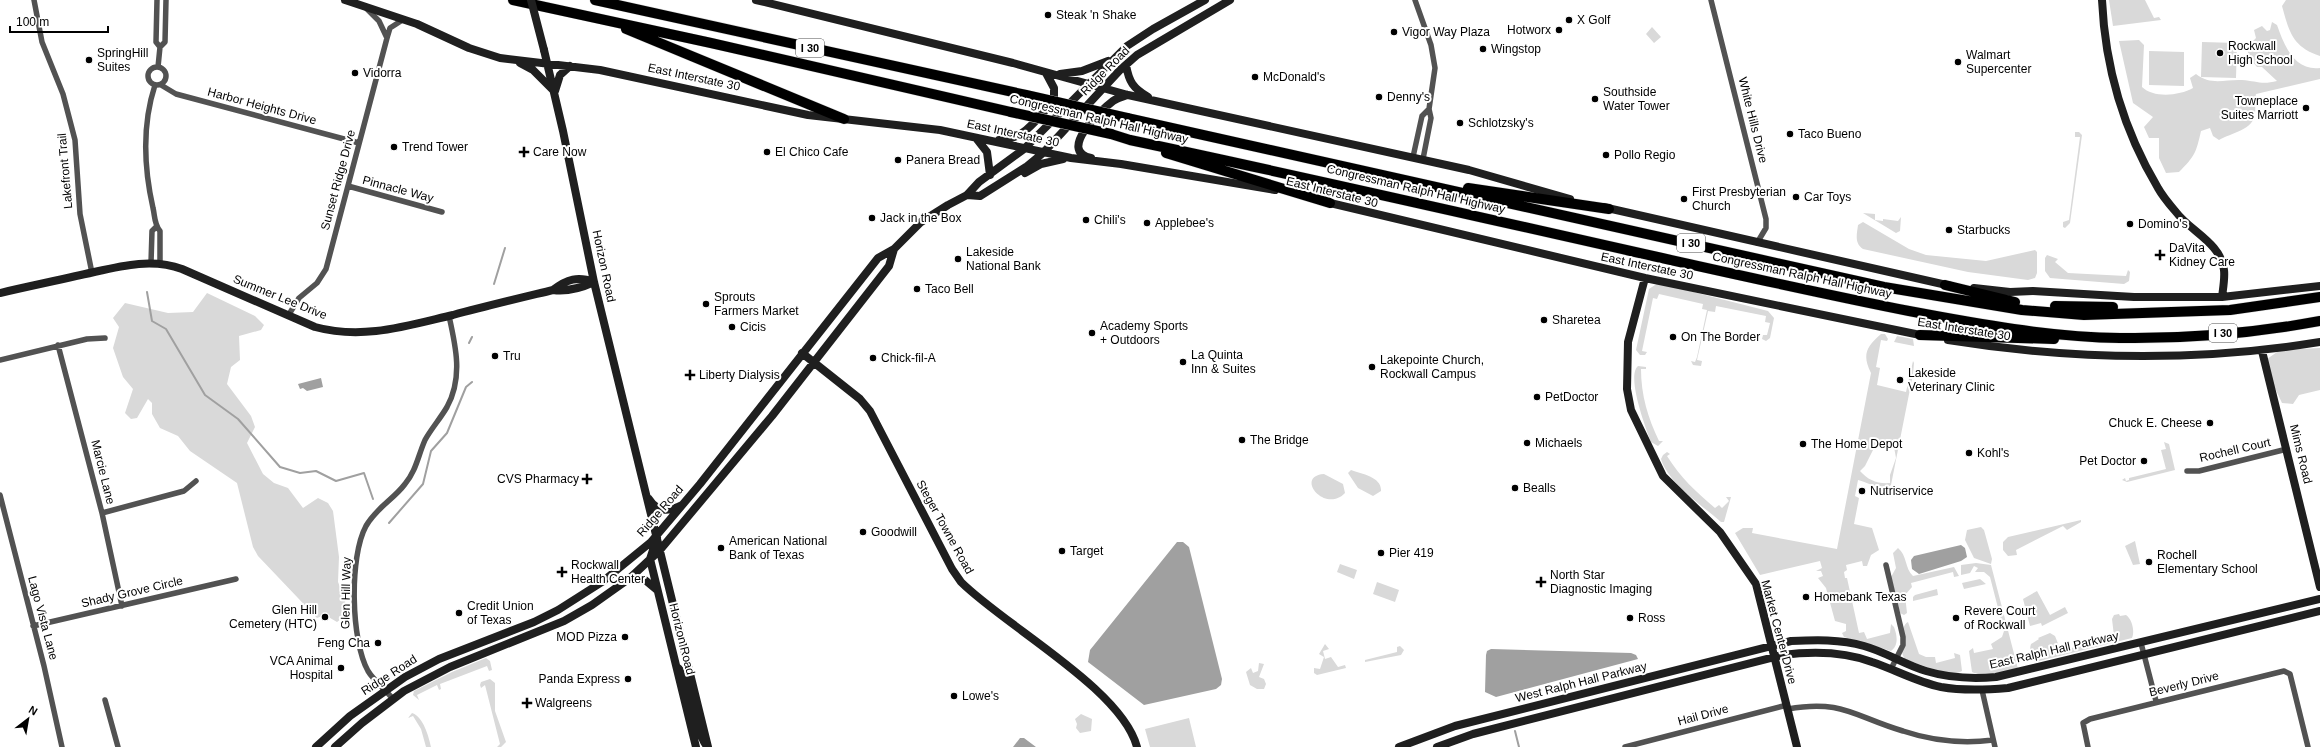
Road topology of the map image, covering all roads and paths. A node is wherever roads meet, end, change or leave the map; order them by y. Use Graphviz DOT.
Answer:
graph roads {
  1 [pos="34,0"];
  2 [pos="158,0"];
  3 [pos="166,0"];
  4 [pos="345,0"];
  5 [pos="513,0"];
  6 [pos="530,0"];
  7 [pos="595,0"];
  8 [pos="756,0"];
  9 [pos="1205,0"];
  10 [pos="1230,0"];
  11 [pos="1415,0"];
  12 [pos="1711,0"];
  13 [pos="2102,0"];
  14 [pos="362,5"];
  15 [pos="404,19"];
  16 [pos="614,22"];
  17 [pos="1142,35"];
  18 [pos="387,38"];
  19 [pos="1150,46"];
  20 [pos="160,48"];
  21 [pos="1111,60"];
  22 [pos="514,61"];
  23 [pos="548,63"];
  24 [pos="1126,65"];
  25 [pos="570,66"];
  26 [pos="158,67"];
  27 [pos="1046,73"];
  28 [pos="158,85"];
  29 [pos="1088,85"];
  30 [pos="1104,88"];
  31 [pos="555,92"];
  32 [pos="1128,95"];
  33 [pos="1154,101"];
  34 [pos="1428,109"];
  35 [pos="844,119"];
  36 [pos="976,138"];
  37 [pos="1130,140"];
  38 [pos="360,143"];
  39 [pos="1024,148"];
  40 [pos="1043,153"];
  41 [pos="1413,157"];
  42 [pos="1071,158"];
  43 [pos="1423,159"];
  44 [pos="1120,164"];
  45 [pos="990,175"];
  46 [pos="1415,181"];
  47 [pos="348,186"];
  48 [pos="967,195"];
  49 [pos="980,196"];
  50 [pos="1330,203"];
  51 [pos="1608,209"];
  52 [pos="442,212"];
  53 [pos="1757,243"];
  54 [pos="894,249"];
  55 [pos="156,264"];
  56 [pos="92,273"];
  57 [pos="1645,278"];
  58 [pos="594,282"];
  59 [pos="1945,285"];
  60 [pos="2320,286"];
  61 [pos="0,293"];
  62 [pos="2222,297"];
  63 [pos="2320,297"];
  64 [pos="2262,306"];
  65 [pos="288,316"];
  66 [pos="449,316"];
  67 [pos="2320,321"];
  68 [pos="1920,335"];
  69 [pos="2175,337"];
  70 [pos="105,338"];
  71 [pos="2320,342"];
  72 [pos="58,345"];
  73 [pos="2262,351"];
  74 [pos="802,353"];
  75 [pos="0,360"];
  76 [pos="815,363"];
  77 [pos="2287,449"];
  78 [pos="2188,471"];
  79 [pos="196,481"];
  80 [pos="0,495"];
  81 [pos="648,498"];
  82 [pos="683,505"];
  83 [pos="102,513"];
  84 [pos="3,519"];
  85 [pos="657,537"];
  86 [pos="660,550"];
  87 [pos="650,559"];
  88 [pos="1886,564"];
  89 [pos="236,579"];
  90 [pos="628,579"];
  91 [pos="2320,587"];
  92 [pos="658,592"];
  93 [pos="2320,599"];
  94 [pos="122,606"];
  95 [pos="2320,611"];
  96 [pos="33,626"];
  97 [pos="488,640"];
  98 [pos="2141,643"];
  99 [pos="1771,646"];
  100 [pos="493,650"];
  101 [pos="2144,654"];
  102 [pos="445,656"];
  103 [pos="1774,658"];
  104 [pos="1896,658"];
  105 [pos="676,666"];
  106 [pos="450,667"];
  107 [pos="1892,669"];
  108 [pos="386,690"];
  109 [pos="1982,690"];
  110 [pos="393,699"];
  111 [pos="105,700"];
  112 [pos="2156,702"];
  113 [pos="1787,707"];
  114 [pos="1993,740"];
  115 [pos="62,747"];
  116 [pos="118,747"];
  117 [pos="316,747"];
  118 [pos="335,747"];
  119 [pos="696,747"];
  120 [pos="708,747"];
  121 [pos="1137,747"];
  122 [pos="1399,747"];
  123 [pos="1437,747"];
  124 [pos="1625,747"];
  125 [pos="1797,747"];
  126 [pos="1995,747"];
  127 [pos="2088,747"];
  128 [pos="2308,747"];
  1 -- 56 [label="street, Lakefront Trail"];
  2 -- 20 [label="street"];
  3 -- 20 [label="street"];
  4 -- 14 [label="main road, East Interstate 30"];
  5 -- 16 [label="highway, Congressman Ralph Hall Highway / I 30"];
  6 -- 23 [label="main road, Horizon Road, bridge"];
  7 -- 46 [label="highway, Congressman Ralph Hall Highway / I 30, bridge"];
  8 -- 27 [label="main road"];
  9 -- 17 [label="main road, Ridge Road"];
  10 -- 19 [label="main road, Ridge Road"];
  11 -- 34 [label="street"];
  12 -- 53 [label="street, White Hills Drive"];
  13 -- 62 [label="main road"];
  14 -- 15 [label="main road, East Interstate 30"];
  14 -- 18 [label="street"];
  15 -- 18 [label="street"];
  15 -- 22 [label="main road, East Interstate 30"];
  16 -- 35 [label="highway"];
  16 -- 37 [label="highway, Congressman Ralph Hall Highway / I 30, bridge"];
  17 -- 19 [label="main road"];
  17 -- 21 [label="main road, Ridge Road"];
  18 -- 38 [label="street, Sunset Ridge Drive"];
  19 -- 24 [label="main road, Ridge Road"];
  20 -- 26 [label="street"];
  21 -- 27 [label="main road"];
  21 -- 29 [label="main road, Ridge Road"];
  22 -- 23 [label="main road, East Interstate 30"];
  22 -- 31 [label="main road"];
  23 -- 25 [label="main road, East Interstate 30"];
  23 -- 31 [label="main road, Horizon Road"];
  24 -- 30 [label="main road, Ridge Road"];
  24 -- 33 [label="main road"];
  25 -- 31 [label="main road"];
  25 -- 35 [label="main road, East Interstate 30"];
  26 -- 28 [label="street"];
  26 -- 28 [label="street"];
  27 -- 29 [label="main road"];
  27 -- 36 [label="main road"];
  28 -- 38 [label="street, Harbor Heights Drive"];
  28 -- 55 [label="street"];
  29 -- 30 [label="main road"];
  29 -- 39 [label="main road, Ridge Road"];
  30 -- 32 [label="main road"];
  30 -- 40 [label="main road, Ridge Road"];
  31 -- 58 [label="main road, Horizon Road"];
  32 -- 33 [label="main road"];
  32 -- 44 [label="main road"];
  33 -- 41 [label="main road"];
  34 -- 41 [label="street"];
  34 -- 43 [label="street"];
  35 -- 36 [label="main road, East Interstate 30"];
  36 -- 39 [label="main road, East Interstate 30"];
  36 -- 45 [label="main road"];
  37 -- 50 [label="highway"];
  37 -- 69 [label="highway, Congressman Ralph Hall Highway / I 30"];
  38 -- 47 [label="street, Sunset Ridge Drive"];
  39 -- 40 [label="main road, East Interstate 30"];
  39 -- 45 [label="main road, Ridge Road"];
  40 -- 42 [label="main road, East Interstate 30"];
  40 -- 49 [label="main road, Ridge Road"];
  41 -- 43 [label="main road"];
  42 -- 44 [label="main road, East Interstate 30"];
  42 -- 49 [label="main road"];
  43 -- 51 [label="main road"];
  44 -- 50 [label="main road, East Interstate 30"];
  45 -- 48 [label="main road, Ridge Road"];
  46 -- 51 [label="highway"];
  46 -- 64 [label="highway, Congressman Ralph Hall Highway / I 30"];
  47 -- 52 [label="street, Pinnacle Way"];
  47 -- 65 [label="street, Sunset Ridge Drive"];
  48 -- 49 [label="main road"];
  48 -- 54 [label="main road, Ridge Road"];
  50 -- 57 [label="main road, East Interstate 30"];
  51 -- 53 [label="main road"];
  53 -- 59 [label="main road"];
  54 -- 74 [label="main road, Ridge Road"];
  54 -- 76 [label="main road, Ridge Road"];
  55 -- 56 [label="main road, Summer Lee Drive"];
  55 -- 65 [label="main road, Summer Lee Drive"];
  56 -- 61 [label="main road, Summer Lee Drive"];
  57 -- 68 [label="main road, East Interstate 30"];
  57 -- 99 [label="main road, Market Center Drive"];
  58 -- 66 [label="main road, Summer Lee Drive"];
  58 -- 81 [label="main road, Horizon Road"];
  59 -- 62 [label="main road"];
  59 -- 64 [label="highway"];
  60 -- 62 [label="main road"];
  63 -- 64 [label="highway, Congressman Ralph Hall Highway / I 30"];
  65 -- 66 [label="main road, Summer Lee Drive"];
  66 -- 108 [label="street, Glen Hill Way"];
  67 -- 69 [label="highway, Congressman Ralph Hall Highway / I 30"];
  68 -- 69 [label="highway"];
  68 -- 73 [label="main road, East Interstate 30"];
  70 -- 72 [label="street"];
  71 -- 73 [label="main road, East Interstate 30"];
  72 -- 75 [label="street"];
  72 -- 83 [label="street, Marcie Lane"];
  73 -- 77 [label="main road, Mims Road"];
  74 -- 76 [label="main road, Steger Towne Road"];
  74 -- 82 [label="main road, Ridge Road"];
  76 -- 86 [label="main road, Ridge Road"];
  76 -- 121 [label="main road, Steger Towne Road"];
  77 -- 78 [label="street, Rochell Court"];
  77 -- 91 [label="main road, Mims Road"];
  79 -- 83 [label="street"];
  80 -- 84 [label="street, Lago Vista Lane"];
  81 -- 82 [label="main road"];
  81 -- 85 [label="main road, Horizon Road"];
  82 -- 85 [label="main road, Ridge Road"];
  83 -- 94 [label="street, Marcie Lane"];
  84 -- 96 [label="street, Lago Vista Lane"];
  85 -- 86 [label="main road, Horizon Road"];
  85 -- 87 [label="main road"];
  85 -- 97 [label="main road, Ridge Road"];
  86 -- 87 [label="main road, Ridge Road"];
  86 -- 120 [label="main road, Horizon Road"];
  87 -- 90 [label="main road, Ridge Road"];
  87 -- 92 [label="main road, Horizon Road"];
  88 -- 104 [label="street"];
  89 -- 94 [label="street, Shady Grove Circle"];
  90 -- 92 [label="main road"];
  90 -- 100 [label="main road, Ridge Road"];
  92 -- 105 [label="main road, Horizon Road"];
  93 -- 98 [label="main road, East Ralph Hall Parkway"];
  94 -- 96 [label="street, Shady Grove Circle"];
  95 -- 101 [label="main road, East Ralph Hall Parkway"];
  96 -- 115 [label="street, Lago Vista Lane"];
  97 -- 100 [label="main road"];
  97 -- 102 [label="main road, Ridge Road"];
  98 -- 101 [label="street"];
  98 -- 104 [label="main road, East Ralph Hall Parkway"];
  99 -- 103 [label="main road, Market Center Drive"];
  99 -- 104 [label="main road, East Ralph Hall Parkway"];
  99 -- 122 [label="main road, West Ralph Hall Parkway"];
  100 -- 106 [label="main road, Ridge Road"];
  101 -- 109 [label="main road, East Ralph Hall Parkway"];
  101 -- 112 [label="street"];
  102 -- 106 [label="main road"];
  102 -- 108 [label="main road, Ridge Road"];
  103 -- 107 [label="main road, East Ralph Hall Parkway"];
  103 -- 113 [label="main road, Market Center Drive"];
  103 -- 123 [label="main road, West Ralph Hall Parkway"];
  104 -- 107 [label="street"];
  105 -- 119 [label="main road, Horizon Road"];
  105 -- 120 [label="main road"];
  106 -- 110 [label="main road, Ridge Road"];
  107 -- 109 [label="main road, East Ralph Hall Parkway"];
  108 -- 110 [label="street, Glen Hill Way"];
  108 -- 117 [label="main road, Ridge Road"];
  109 -- 114 [label="street"];
  110 -- 118 [label="main road, Ridge Road"];
  111 -- 116 [label="street"];
  112 -- 127 [label="street, Beverly Drive"];
  112 -- 128 [label="street, Beverly Drive"];
  113 -- 114 [label="street, Hail Drive"];
  113 -- 124 [label="street, Hail Drive"];
  113 -- 125 [label="main road, Market Center Drive"];
  114 -- 126 [label="street"];
}
